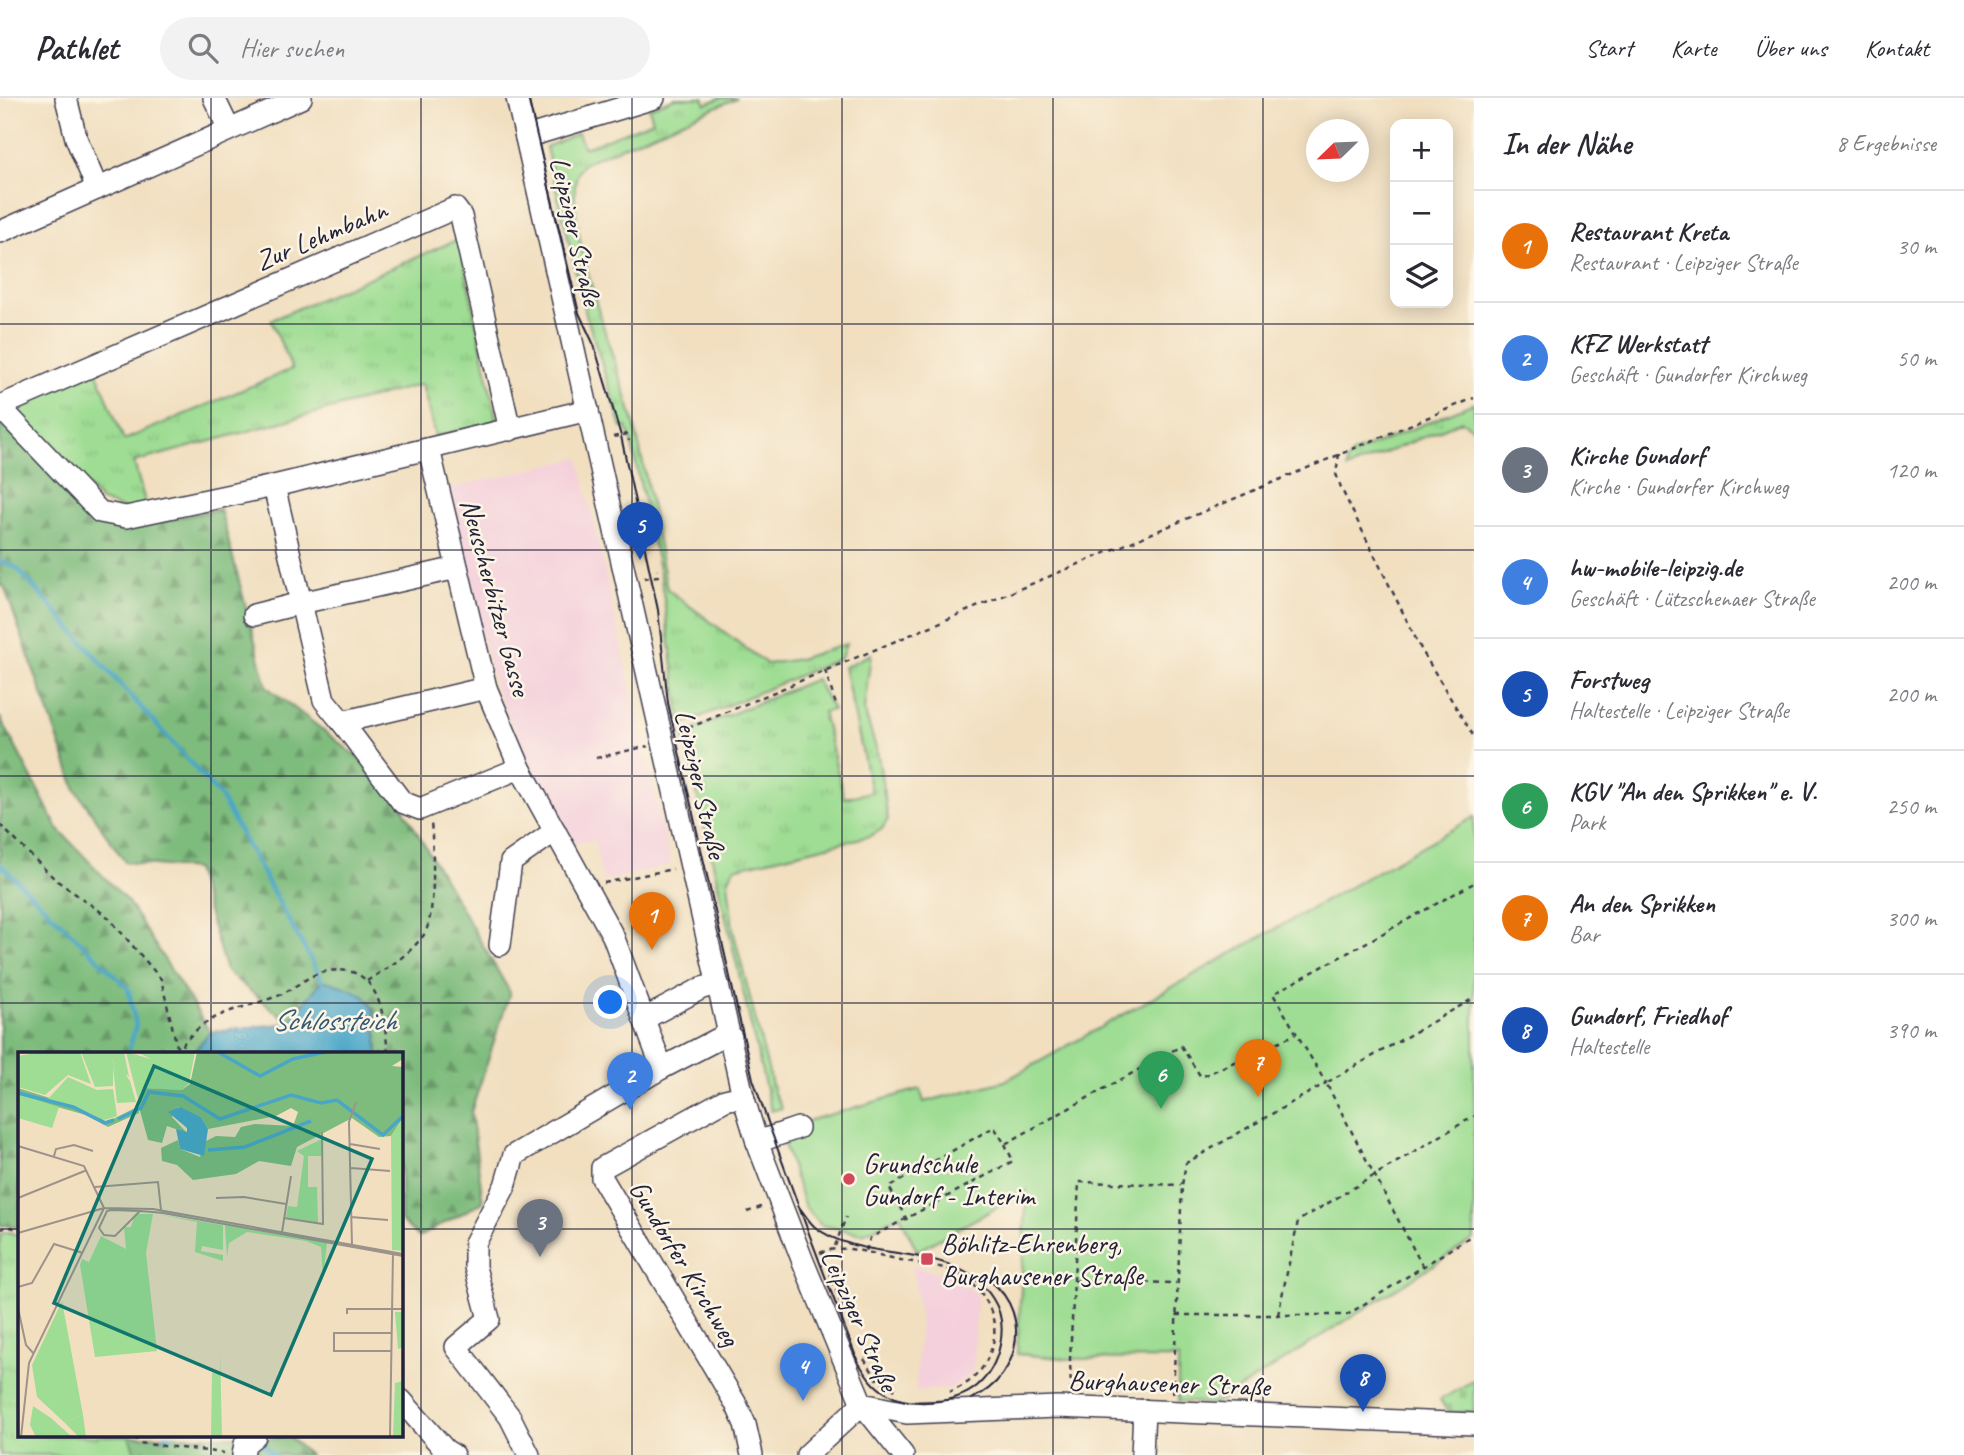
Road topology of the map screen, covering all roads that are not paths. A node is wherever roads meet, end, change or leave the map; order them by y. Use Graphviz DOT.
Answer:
graph roads {
  1 [pos="66,98"];
  2 [pos="214,98"];
  3 [pos="301,98"];
  4 [pos="517,98"];
  5 [pos="654,98"];
  6 [pos="229,129"];
  7 [pos="526,137"];
  8 [pos="97,188"];
  9 [pos="0,232"];
  10 [pos="0,407"];
  11 [pos="588,410"];
  12 [pos="510,430"];
  13 [pos="429,449"];
  14 [pos="274,486"];
  15 [pos="457,568"];
  16 [pos="301,603"];
  17 [pos="254,615"];
  18 [pos="486,688"];
  19 [pos="342,722"];
  20 [pos="520,768"];
  21 [pos="555,831"];
  22 [pos="500,945"];
  23 [pos="718,984"];
  24 [pos="644,1019"];
  25 [pos="731,1037"];
  26 [pos="662,1068"];
  27 [pos="743,1097"];
  28 [pos="798,1128"];
  29 [pos="757,1142"];
  30 [pos="402,1401"];
  31 [pos="862,1404"];
  32 [pos="1144,1410"];
  33 [pos="1474,1424"];
  34 [pos="521,1452"];
  35 [pos="453,1455"];
  36 [pos="752,1455"];
  37 [pos="807,1455"];
  38 [pos="903,1455"];
  39 [pos="1142,1455"];
  1 -- 8 [label="street"];
  2 -- 6 [label="street"];
  3 -- 6 [label="street"];
  4 -- 7 [label="street, Leipziger Straße"];
  5 -- 7 [label="street"];
  6 -- 8 [label="street"];
  7 -- 11 [label="street, Leipziger Straße"];
  8 -- 9 [label="street"];
  10 -- 12 [label="street, Zur Lehmbahn"];
  10 -- 14 [label="street, Zur Lehmbahn"];
  11 -- 12 [label="street, Zur Lehmbahn"];
  11 -- 23 [label="street, Leipziger Straße"];
  12 -- 13 [label="street, Zur Lehmbahn"];
  13 -- 14 [label="street, Zur Lehmbahn"];
  13 -- 15 [label="street, Neuscherbitzer Gasse"];
  14 -- 16 [label="street"];
  15 -- 16 [label="street"];
  15 -- 18 [label="street, Neuscherbitzer Gasse"];
  16 -- 17 [label="street"];
  16 -- 19 [label="street"];
  18 -- 19 [label="street"];
  18 -- 20 [label="street, Neuscherbitzer Gasse"];
  19 -- 20 [label="street"];
  20 -- 21 [label="street, Neuscherbitzer Gasse"];
  21 -- 22 [label="street"];
  21 -- 24 [label="street, Neuscherbitzer Gasse"];
  23 -- 24 [label="street"];
  23 -- 25 [label="street, Leipziger Straße"];
  24 -- 26 [label="street, Neuscherbitzer Gasse"];
  25 -- 26 [label="street"];
  25 -- 27 [label="street, Leipziger Straße"];
  26 -- 34 [label="street"];
  27 -- 29 [label="street, Leipziger Straße"];
  27 -- 36 [label="street, Gundorfer Kirchweg"];
  28 -- 29 [label="street"];
  29 -- 31 [label="street, Leipziger Straße"];
  30 -- 35 [label="street"];
  31 -- 32 [label="street, Burghausener Straße"];
  31 -- 37 [label="street"];
  31 -- 38 [label="street, Leipziger Straße"];
  32 -- 33 [label="street, Burghausener Straße"];
  32 -- 39 [label="street"];
}
